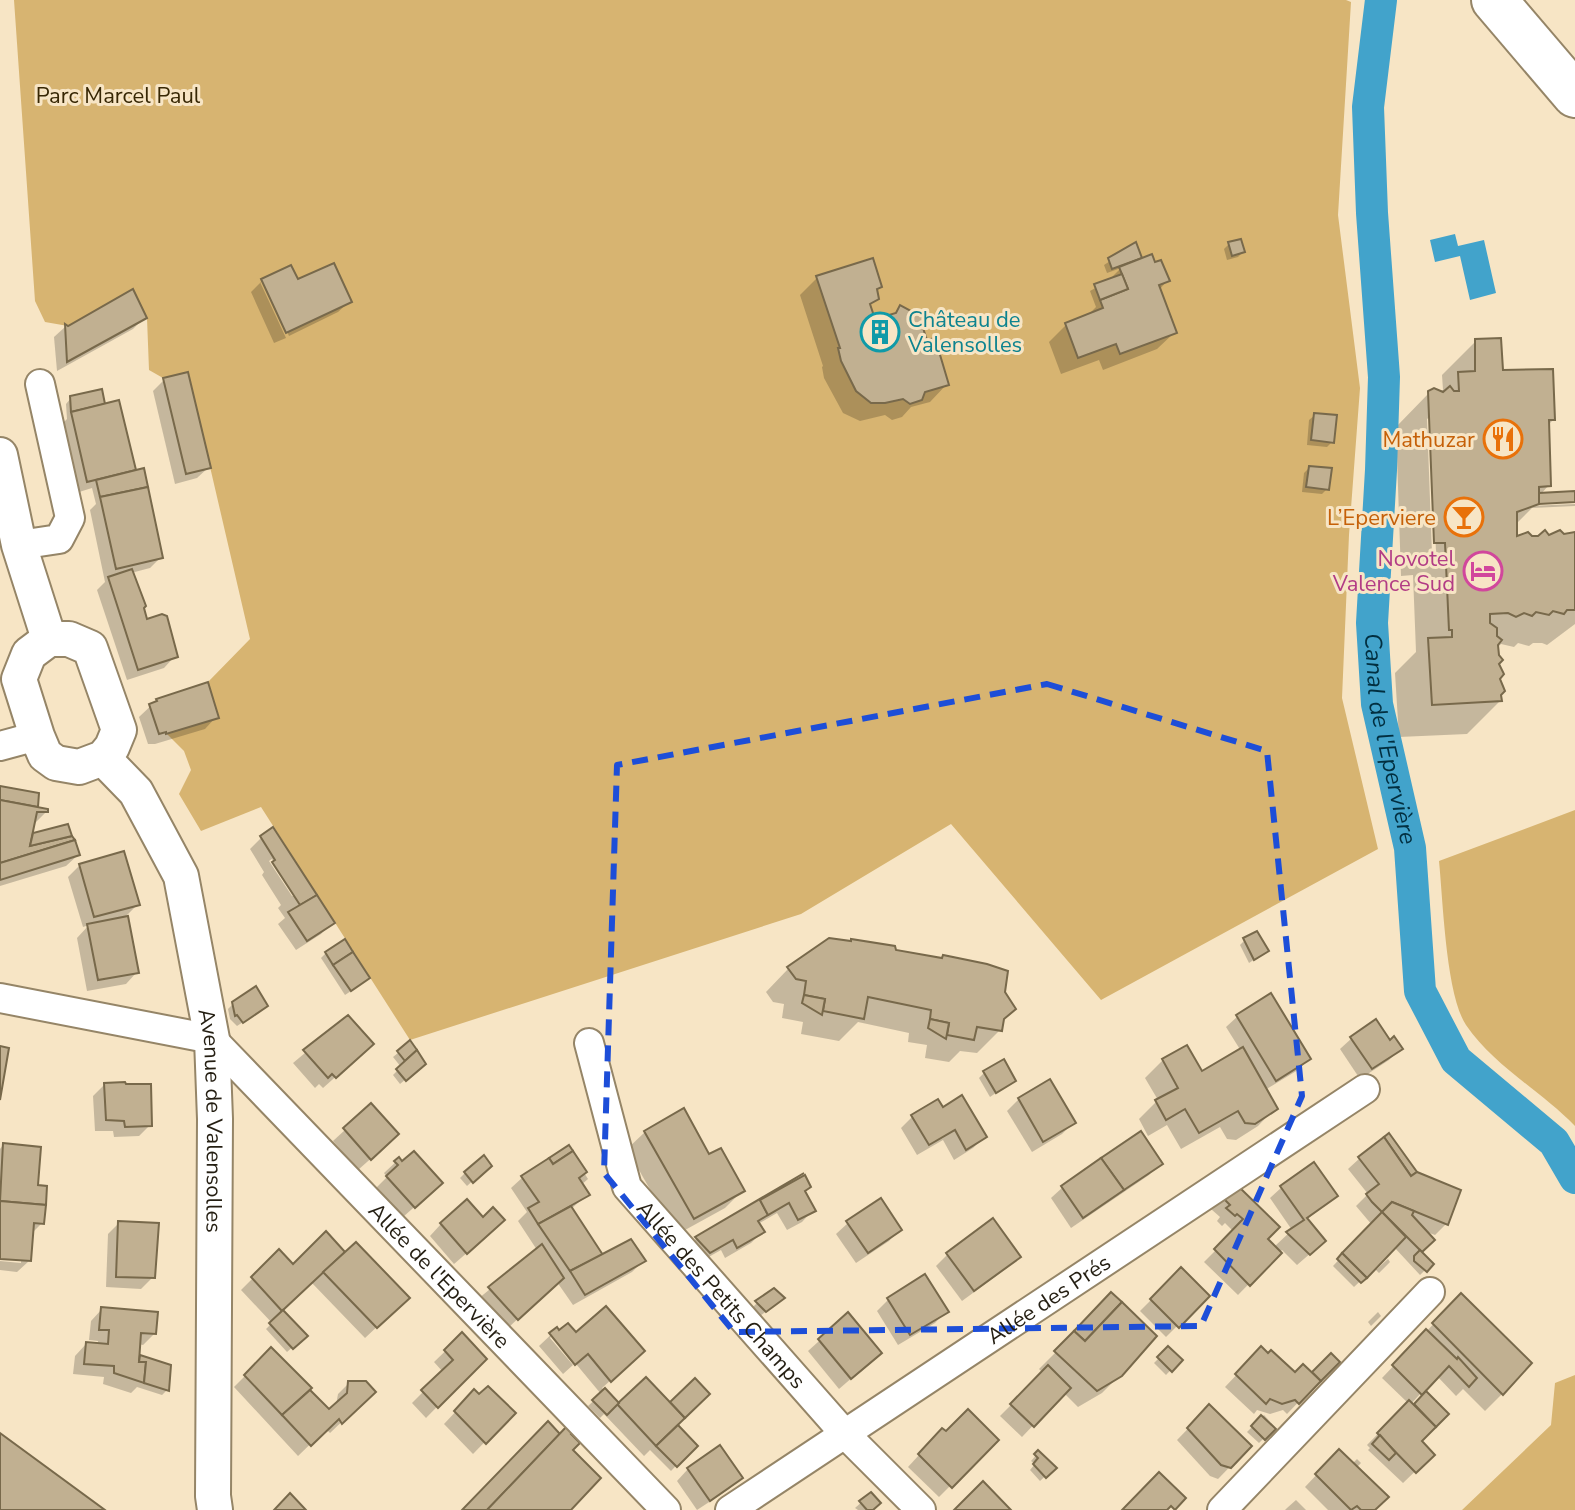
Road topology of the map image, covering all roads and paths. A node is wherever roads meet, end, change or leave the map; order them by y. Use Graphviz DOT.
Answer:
graph roads {
  1 [pos="1494,0"];
  2 [pos="1575,95"];
  3 [pos="40,384"];
  4 [pos="0,455"];
  5 [pos="19,545"];
  6 [pos="49,639"];
  7 [pos="37,736"];
  8 [pos="0,746"];
  9 [pos="103,758"];
  10 [pos="0,998"];
  11 [pos="212,1039"];
  12 [pos="589,1043"];
  13 [pos="1365,1089"];
  14 [pos="1430,1292"];
  15 [pos="845,1434"];
  16 [pos="215,1510"];
  17 [pos="666,1510"];
  18 [pos="730,1510"];
  19 [pos="921,1510"];
  20 [pos="1222,1510"];
  1 -- 2 [label="main road"];
  3 -- 5 [label="street"];
  4 -- 5 [label="street"];
  5 -- 6 [label="street"];
  6 -- 7 [label="street"];
  6 -- 9 [label="street"];
  7 -- 8 [label="street"];
  7 -- 9 [label="street"];
  9 -- 11 [label="street, Avenue de Valensolles"];
  10 -- 11 [label="street"];
  11 -- 16 [label="street, Avenue de Valensolles"];
  11 -- 17 [label="street, Allée de l'Epervière"];
  12 -- 15 [label="street, Allée des Petits Champs"];
  13 -- 15 [label="street, Allée des Prés"];
  14 -- 20 [label="street"];
  15 -- 18 [label="street, Allée des Prés"];
  15 -- 19 [label="street, Allée des Petits Champs"];
}
